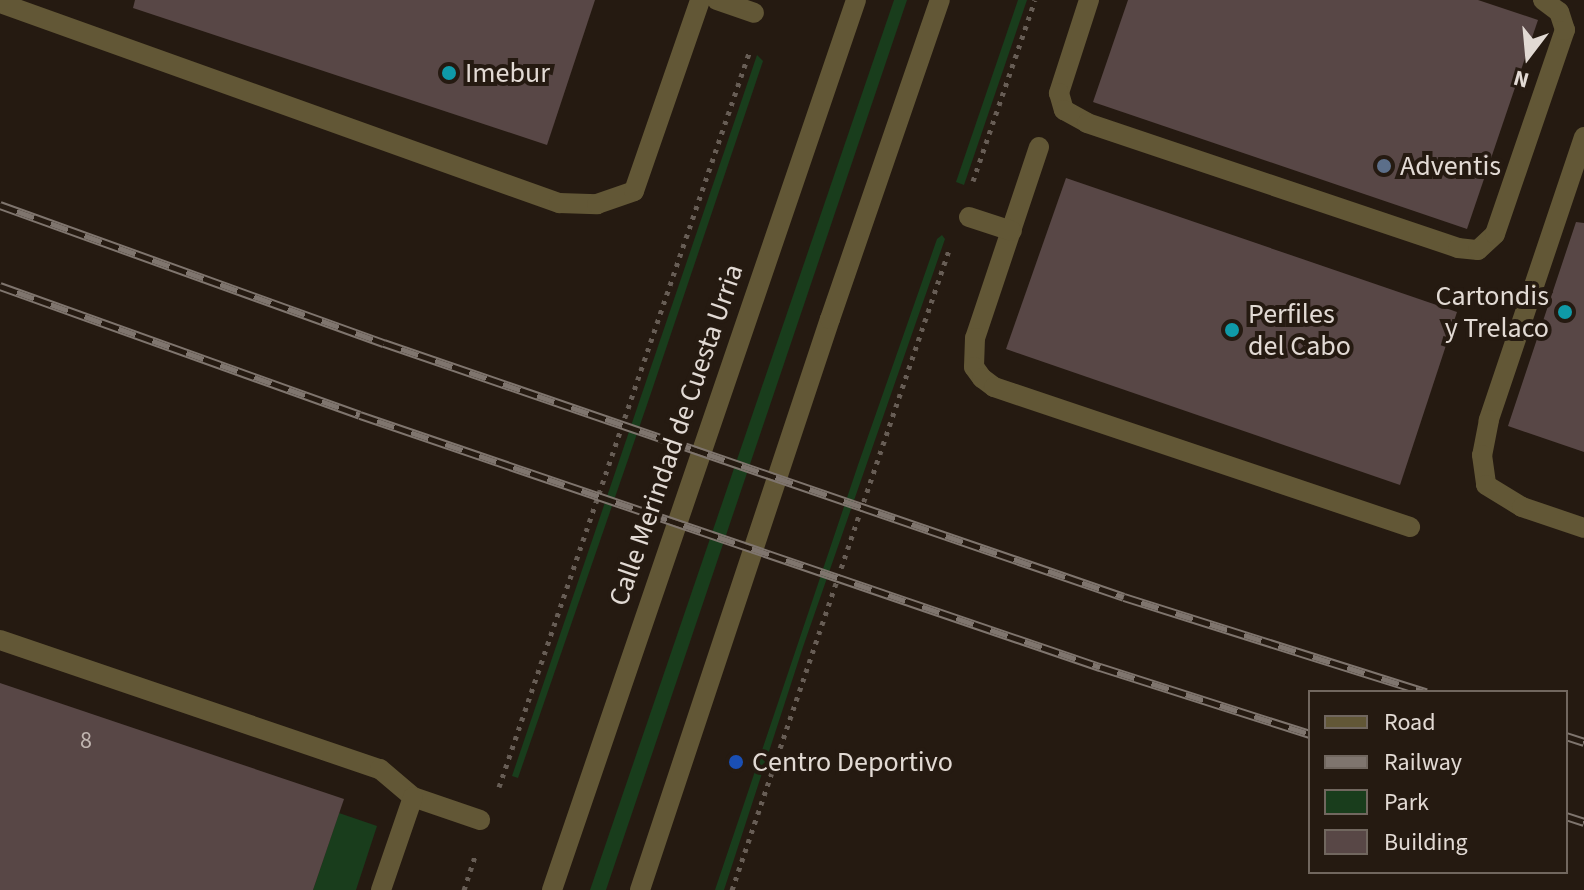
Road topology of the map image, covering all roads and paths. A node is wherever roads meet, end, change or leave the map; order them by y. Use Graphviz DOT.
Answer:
graph roads {
  1 [pos="700,0"];
  2 [pos="717,0"];
  3 [pos="856,0"];
  4 [pos="940,0"];
  5 [pos="1035,0"];
  6 [pos="1089,0"];
  7 [pos="1543,0"];
  8 [pos="0,3"];
  9 [pos="754,13"];
  10 [pos="753,41"];
  11 [pos="1584,137"];
  12 [pos="1039,147"];
  13 [pos="970,188"];
  14 [pos="969,217"];
  15 [pos="1012,231"];
  16 [pos="952,241"];
  17 [pos="1410,527"];
  18 [pos="1584,528"];
  19 [pos="0,640"];
  20 [pos="413,797"];
  21 [pos="496,797"];
  22 [pos="480,820"];
  23 [pos="477,850"];
  24 [pos="381,890"];
  25 [pos="464,890"];
  26 [pos="552,890"];
  27 [pos="640,890"];
  28 [pos="732,890"];
  1 -- 8 [label="street"];
  2 -- 9 [label="street"];
  3 -- 26 [label="street, Calle Merindad de Cuesta Urria"];
  4 -- 27 [label="street"];
  5 -- 13 [label="path"];
  6 -- 7 [label="street"];
  10 -- 21 [label="path"];
  11 -- 18 [label="street"];
  12 -- 15 [label="street"];
  14 -- 15 [label="street"];
  15 -- 17 [label="street"];
  16 -- 28 [label="path"];
  19 -- 20 [label="street"];
  20 -- 22 [label="street"];
  20 -- 24 [label="street"];
  23 -- 25 [label="path"];
}
